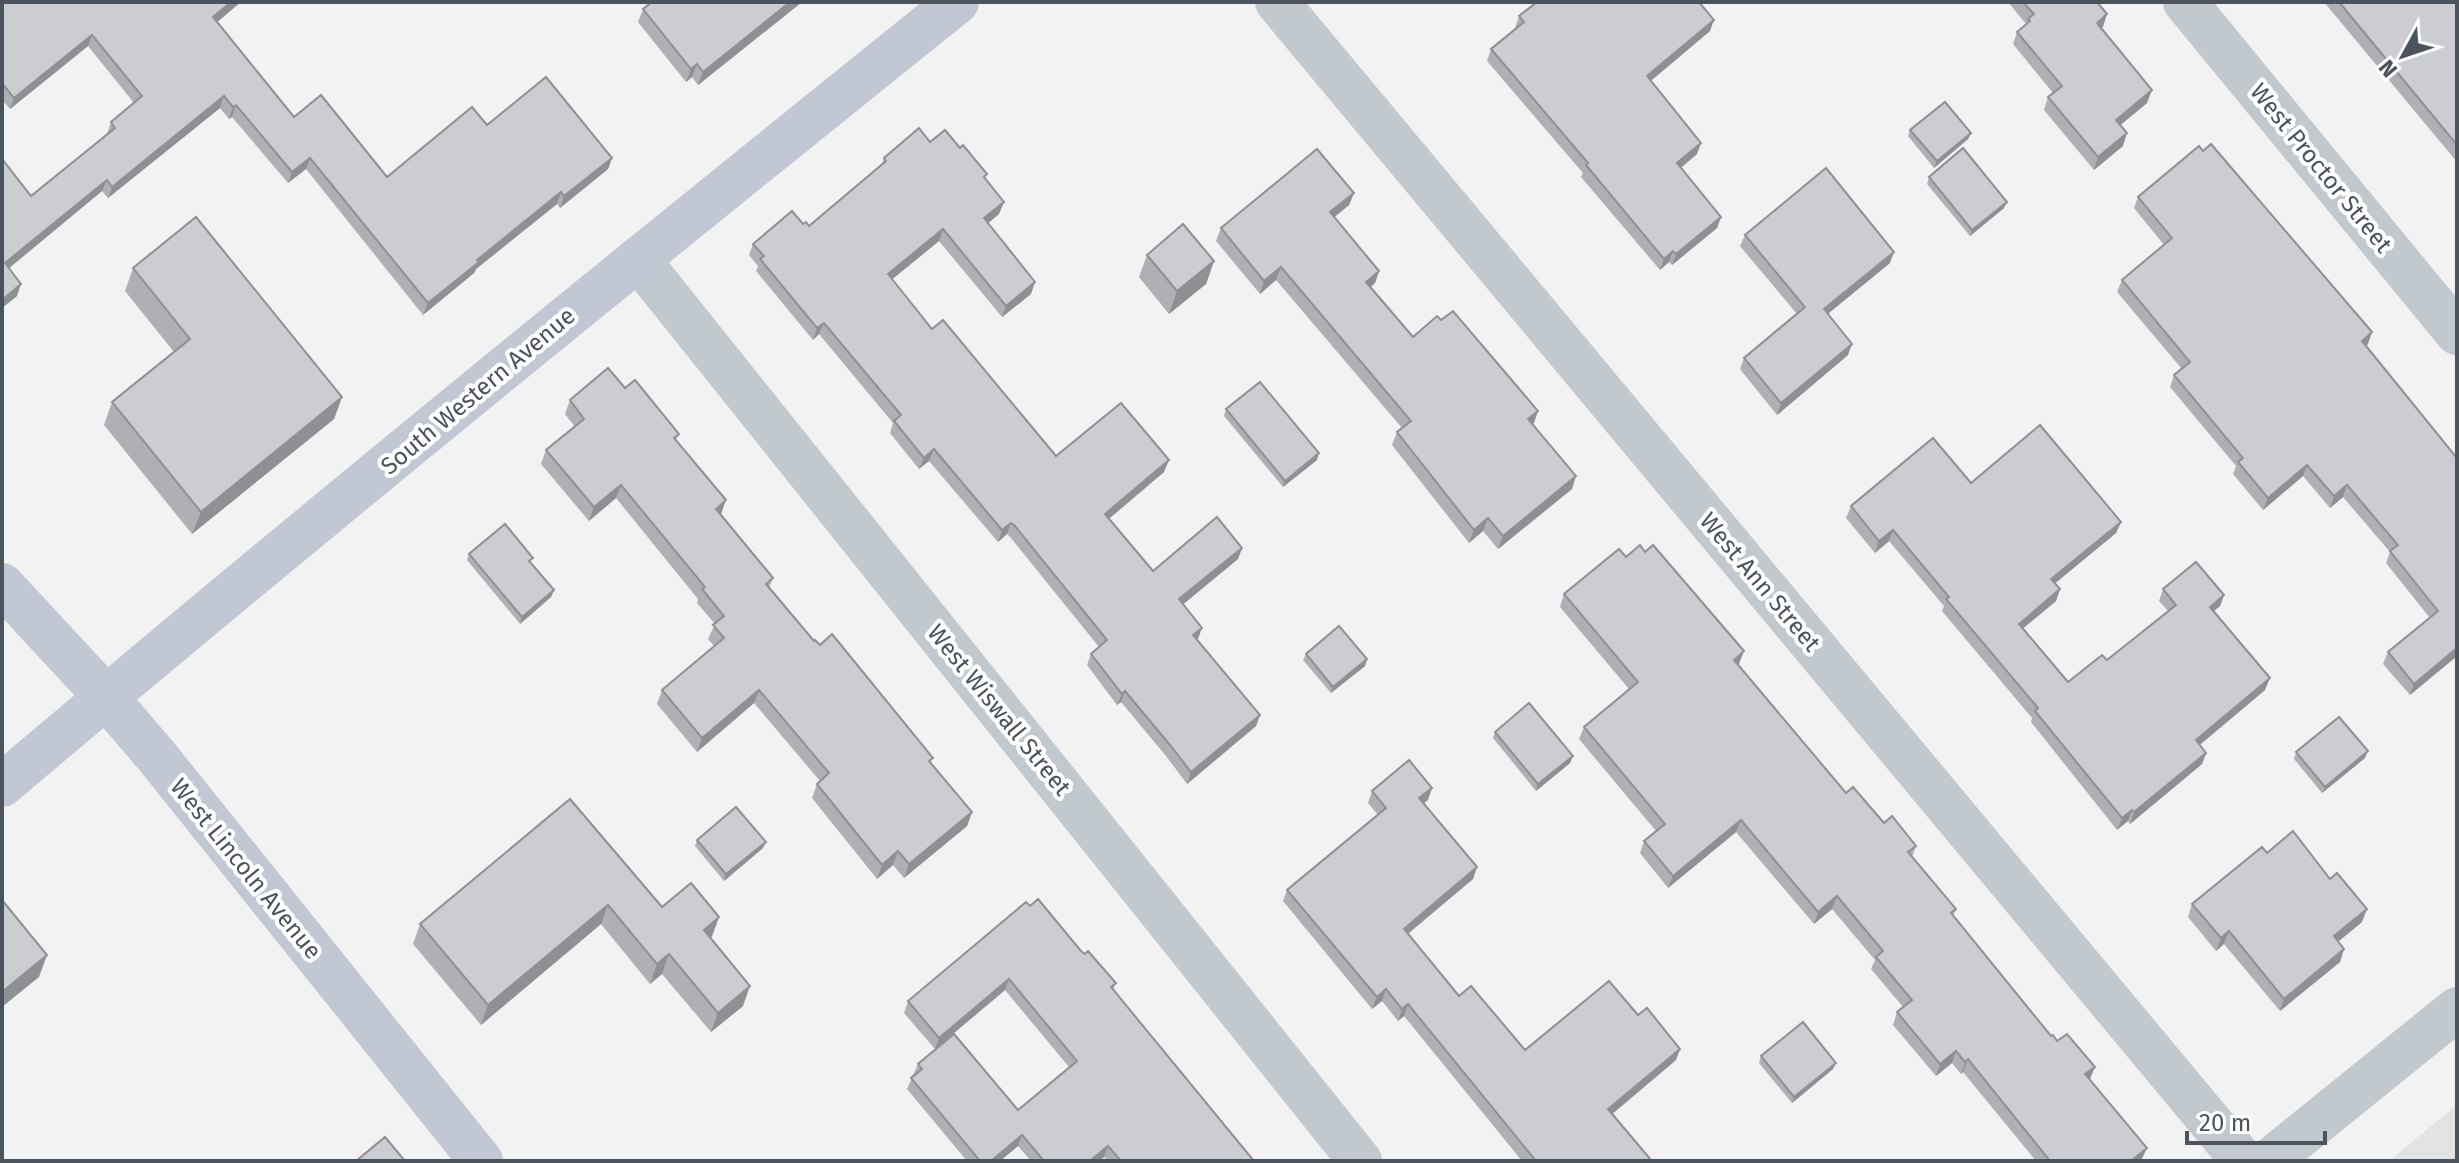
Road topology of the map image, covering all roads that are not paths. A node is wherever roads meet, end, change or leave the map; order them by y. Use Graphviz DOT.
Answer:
graph roads {
  1 [pos="957,2"];
  2 [pos="1277,2"];
  3 [pos="2185,2"];
  4 [pos="638,259"];
  5 [pos="2457,333"];
  6 [pos="2,585"];
  7 [pos="106,697"];
  8 [pos="2,785"];
  9 [pos="2457,1009"];
  10 [pos="481,1161"];
  11 [pos="1360,1161"];
  12 [pos="2243,1161"];
  13 [pos="2269,1161"];
  1 -- 4 [label="main road, South Western Avenue"];
  2 -- 12 [label="street, West Ann Street"];
  3 -- 5 [label="street, West Proctor Street"];
  4 -- 7 [label="main road, South Western Avenue"];
  4 -- 11 [label="street, West Wiswall Street"];
  6 -- 7 [label="main road, West Lincoln Avenue"];
  7 -- 8 [label="main road, South Western Avenue"];
  7 -- 10 [label="main road, West Lincoln Avenue"];
  9 -- 13 [label="street"];
}
